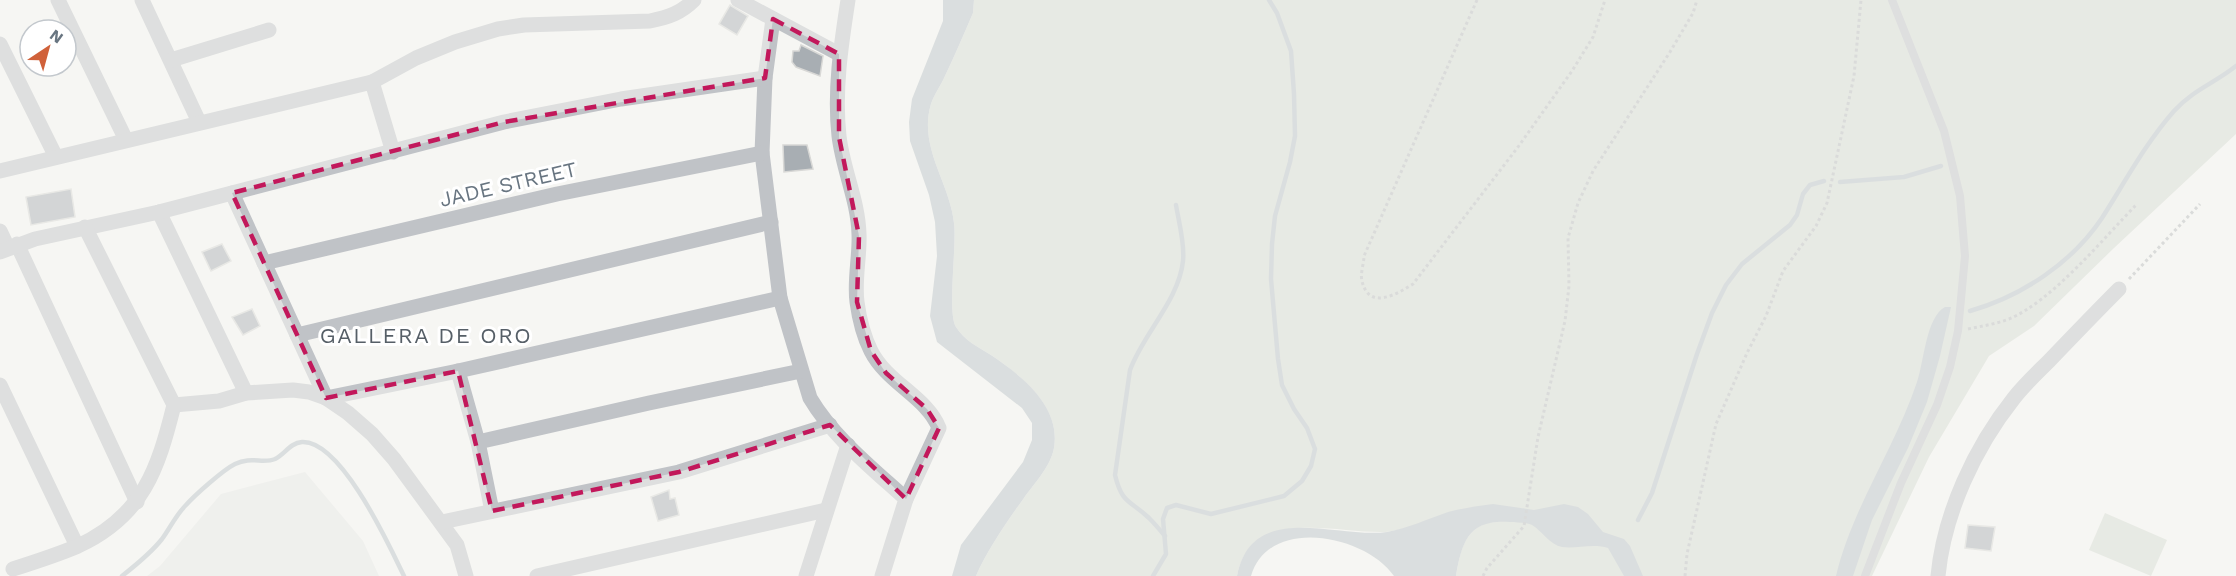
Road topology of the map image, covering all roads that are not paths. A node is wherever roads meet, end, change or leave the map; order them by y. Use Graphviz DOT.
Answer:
graph roads {
  1 [pos="58,0"];
  2 [pos="141,0"];
  3 [pos="694,0"];
  4 [pos="738,0"];
  5 [pos="848,0"];
  6 [pos="1892,0"];
  7 [pos="772,19"];
  8 [pos="269,30"];
  9 [pos="0,44"];
  10 [pos="839,54"];
  11 [pos="171,60"];
  12 [pos="765,78"];
  13 [pos="372,82"];
  14 [pos="199,122"];
  15 [pos="126,140"];
  16 [pos="393,152"];
  17 [pos="762,153"];
  18 [pos="56,158"];
  19 [pos="0,171"];
  20 [pos="232,194"];
  21 [pos="159,212"];
  22 [pos="771,222"];
  23 [pos="85,227"];
  24 [pos="0,231"];
  25 [pos="8,248"];
  26 [pos="264,263"];
  27 [pos="2118,289"];
  28 [pos="780,298"];
  29 [pos="297,335"];
  30 [pos="801,370"];
  31 [pos="458,371"];
  32 [pos="0,385"];
  33 [pos="246,393"];
  34 [pos="326,398"];
  35 [pos="174,405"];
  36 [pos="830,425"];
  37 [pos="478,442"];
  38 [pos="848,445"];
  39 [pos="906,499"];
  40 [pos="137,502"];
  41 [pos="826,510"];
  42 [pos="492,511"];
  43 [pos="442,522"];
  44 [pos="77,546"];
  45 [pos="13,569"];
  46 [pos="583,572"];
  47 [pos="466,576"];
  48 [pos="537,576"];
  49 [pos="806,576"];
  50 [pos="882,576"];
  51 [pos="1865,576"];
  52 [pos="1938,576"];
  1 -- 15 [label="street"];
  2 -- 11 [label="street"];
  3 -- 13 [label="street"];
  4 -- 7 [label="street"];
  5 -- 10 [label="street"];
  6 -- 51 [label="lane"];
  7 -- 10 [label="street"];
  7 -- 12 [label="street"];
  8 -- 11 [label="street"];
  9 -- 18 [label="street"];
  10 -- 39 [label="street"];
  11 -- 14 [label="street"];
  12 -- 16 [label="street"];
  12 -- 17 [label="street"];
  13 -- 14 [label="street"];
  13 -- 16 [label="street"];
  14 -- 15 [label="street"];
  15 -- 18 [label="street"];
  16 -- 20 [label="street"];
  17 -- 22 [label="street"];
  17 -- 26 [label="street, JADE STREET"];
  18 -- 19 [label="street"];
  20 -- 21 [label="street"];
  20 -- 26 [label="street"];
  21 -- 23 [label="street"];
  21 -- 33 [label="street"];
  22 -- 28 [label="street"];
  22 -- 29 [label="street"];
  23 -- 25 [label="street"];
  23 -- 35 [label="street"];
  24 -- 25 [label="street"];
  25 -- 40 [label="street"];
  26 -- 29 [label="street"];
  27 -- 52 [label="street"];
  28 -- 30 [label="street"];
  28 -- 31 [label="street"];
  29 -- 34 [label="street"];
  30 -- 36 [label="street"];
  30 -- 37 [label="street"];
  31 -- 34 [label="street"];
  31 -- 37 [label="street"];
  32 -- 44 [label="street"];
  33 -- 34 [label="street"];
  33 -- 35 [label="street"];
  34 -- 43 [label="street"];
  35 -- 40 [label="street"];
  36 -- 38 [label="street"];
  36 -- 42 [label="street"];
  37 -- 42 [label="street"];
  38 -- 39 [label="street"];
  38 -- 41 [label="street"];
  39 -- 50 [label="street"];
  40 -- 44 [label="street"];
  41 -- 46 [label="street"];
  41 -- 49 [label="street"];
  42 -- 43 [label="street"];
  43 -- 47 [label="street"];
  44 -- 45 [label="street"];
  46 -- 48 [label="street"];
}
